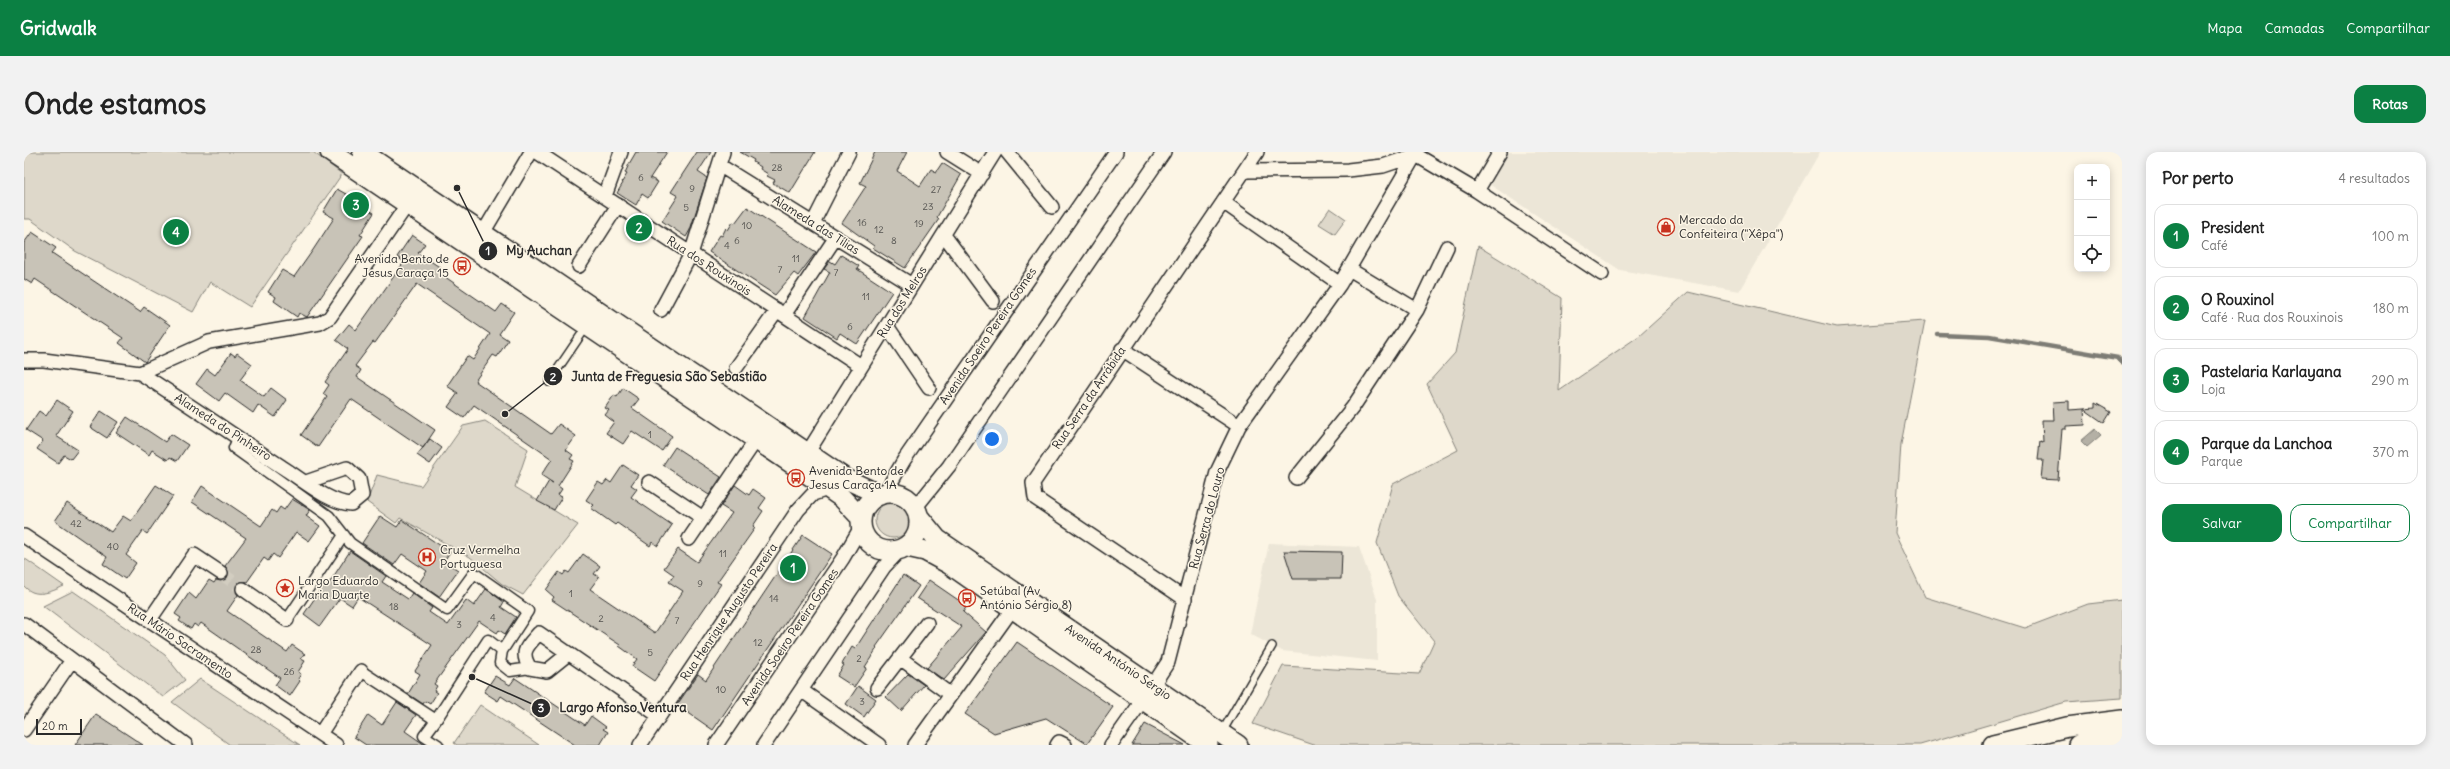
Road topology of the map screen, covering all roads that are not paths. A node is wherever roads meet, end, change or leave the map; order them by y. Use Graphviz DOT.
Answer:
graph roads {
  1 [pos="330,152"];
  2 [pos="362,152"];
  3 [pos="532,152"];
  4 [pos="537,152"];
  5 [pos="621,152"];
  6 [pos="723,152"];
  7 [pos="849,152"];
  8 [pos="947,152"];
  9 [pos="995,152"];
  10 [pos="1007,152"];
  11 [pos="1116,152"];
  12 [pos="1164,152"];
  13 [pos="1257,152"];
  14 [pos="1500,152"];
  15 [pos="1416,153"];
  16 [pos="719,165"];
  17 [pos="1245,171"];
  18 [pos="982,174"];
  19 [pos="1477,191"];
  20 [pos="605,196"];
  21 [pos="1223,202"];
  22 [pos="407,205"];
  23 [pos="618,205"];
  24 [pos="1052,207"];
  25 [pos="813,223"];
  26 [pos="483,233"];
  27 [pos="944,235"];
  28 [pos="836,237"];
  29 [pos="1447,247"];
  30 [pos="692,254"];
  31 [pos="579,266"];
  32 [pos="1349,269"];
  33 [pos="1602,274"];
  34 [pos="1340,284"];
  35 [pos="912,285"];
  36 [pos="993,302"];
  37 [pos="661,310"];
  38 [pos="1417,310"];
  39 [pos="780,313"];
  40 [pos="587,326"];
  41 [pos="887,326"];
  42 [pos="1122,349"];
  43 [pos="24,360"];
  44 [pos="861,366"];
  45 [pos="736,368"];
  46 [pos="140,373"];
  47 [pos="549,382"];
  48 [pos="929,388"];
  49 [pos="1239,426"];
  50 [pos="238,438"];
  51 [pos="756,440"];
  52 [pos="808,452"];
  53 [pos="1296,478"];
  54 [pos="306,482"];
  55 [pos="649,482"];
  56 [pos="828,489"];
  57 [pos="883,494"];
  58 [pos="918,512"];
  59 [pos="703,518"];
  60 [pos="861,522"];
  61 [pos="344,535"];
  62 [pos="24,536"];
  63 [pos="689,539"];
  64 [pos="903,549"];
  65 [pos="221,573"];
  66 [pos="243,589"];
  67 [pos="1185,599"];
  68 [pos="1013,608"];
  69 [pos="287,620"];
  70 [pos="149,621"];
  71 [pos="927,623"];
  72 [pos="24,624"];
  73 [pos="1272,646"];
  74 [pos="502,651"];
  75 [pos="568,654"];
  76 [pos="900,658"];
  77 [pos="72,660"];
  78 [pos="530,668"];
  79 [pos="361,671"];
  80 [pos="1153,685"];
  81 [pos="877,688"];
  82 [pos="801,690"];
  83 [pos="951,695"];
  84 [pos="1142,700"];
  85 [pos="659,716"];
  86 [pos="436,720"];
  87 [pos="2122,720"];
  88 [pos="24,730"];
  89 [pos="1222,732"];
  90 [pos="320,734"];
  91 [pos="2122,738"];
  92 [pos="186,745"];
  93 [pos="336,745"];
  94 [pos="438,745"];
  95 [pos="640,745"];
  96 [pos="716,745"];
  97 [pos="764,745"];
  98 [pos="879,745"];
  99 [pos="915,745"];
  100 [pos="1057,745"];
  101 [pos="1065,745"];
  102 [pos="1111,745"];
  103 [pos="1208,745"];
  104 [pos="1238,745"];
  105 [pos="1994,745"];
  106 [pos="2078,745"];
  1 -- 22 [label="main road"];
  2 -- 26 [label="main road"];
  3 -- 26 [label="street"];
  4 -- 20 [label="street, Rua dos Rouxinois"];
  5 -- 20 [label="street"];
  6 -- 16 [label="street"];
  7 -- 25 [label="street"];
  8 -- 18 [label="street"];
  9 -- 18 [label="street, Rua dos Melros"];
  10 -- 24 [label="street"];
  11 -- 57 [label="street, Avenida Soeiro Pereira Gomes"];
  12 -- 58 [label="street"];
  13 -- 17 [label="street, Rua Serra da Arrábida"];
  14 -- 19 [label="street"];
  15 -- 17 [label="street"];
  15 -- 19 [label="street"];
  15 -- 32 [label="street, Rua Serra do Louro"];
  16 -- 25 [label="street, Alameda das Tílias"];
  16 -- 30 [label="street"];
  17 -- 21 [label="street, Rua Serra da Arrábida"];
  18 -- 27 [label="street, Rua dos Melros"];
  19 -- 33 [label="street"];
  20 -- 23 [label="street, Rua dos Rouxinois"];
  21 -- 34 [label="street"];
  21 -- 42 [label="street, Rua Serra da Arrábida"];
  22 -- 40 [label="main road"];
  22 -- 46 [label="street"];
  23 -- 30 [label="street, Rua dos Rouxinois"];
  23 -- 31 [label="street"];
  25 -- 28 [label="street, Alameda das Tílias"];
  26 -- 52 [label="main road"];
  27 -- 35 [label="street, Rua dos Melros"];
  27 -- 36 [label="street"];
  28 -- 35 [label="street, Alameda das Tílias"];
  28 -- 39 [label="street"];
  29 -- 38 [label="street"];
  30 -- 37 [label="street"];
  30 -- 39 [label="street, Rua dos Rouxinois"];
  32 -- 34 [label="street, Rua Serra do Louro"];
  32 -- 38 [label="street"];
  34 -- 49 [label="street, Rua Serra do Louro"];
  35 -- 41 [label="street, Rua dos Melros"];
  38 -- 53 [label="street"];
  39 -- 44 [label="street, Rua dos Rouxinois"];
  39 -- 45 [label="street"];
  40 -- 47 [label="lane"];
  40 -- 51 [label="main road"];
  41 -- 44 [label="street, Rua dos Melros"];
  41 -- 48 [label="street"];
  42 -- 49 [label="street"];
  42 -- 67 [label="street, Rua Serra da Arrábida"];
  43 -- 46 [label="street"];
  44 -- 52 [label="street, Rua dos Melros"];
  46 -- 50 [label="street, Alameda do Pinheiro"];
  49 -- 67 [label="street, Rua Serra do Louro"];
  50 -- 54 [label="street, Alameda do Pinheiro"];
  50 -- 61 [label="street"];
  51 -- 56 [label="main road"];
  51 -- 59 [label="street"];
  52 -- 57 [label="main road"];
  55 -- 59 [label="street"];
  56 -- 60 [label="main road"];
  56 -- 85 [label="street, Rua Henrique Augusto Pereira"];
  57 -- 58 [label="main road"];
  57 -- 60 [label="main road, Avenida Soeiro Pereira Gomes"];
  58 -- 64 [label="main road"];
  58 -- 80 [label="main road, Avenida António Sérgio"];
  59 -- 63 [label="street"];
  60 -- 64 [label="main road"];
  60 -- 96 [label="street, Avenida Soeiro Pereira Gomes"];
  61 -- 69 [label="street"];
  61 -- 74 [label="street"];
  62 -- 70 [label="street, Rua Mário Sacramento"];
  64 -- 68 [label="main road, Avenida António Sérgio"];
  64 -- 82 [label="street"];
  65 -- 70 [label="street"];
  66 -- 69 [label="street"];
  67 -- 80 [label="street, Rua Serra do Louro"];
  68 -- 83 [label="street"];
  68 -- 84 [label="main road, Avenida António Sérgio"];
  70 -- 90 [label="street, Rua Mário Sacramento"];
  71 -- 76 [label="street"];
  72 -- 77 [label="street"];
  73 -- 89 [label="lane"];
  74 -- 78 [label="street"];
  74 -- 86 [label="street"];
  75 -- 78 [label="street"];
  75 -- 78 [label="street"];
  75 -- 85 [label="street"];
  76 -- 81 [label="street"];
  76 -- 83 [label="street"];
  77 -- 88 [label="street"];
  77 -- 92 [label="street"];
  79 -- 86 [label="street"];
  79 -- 90 [label="street"];
  80 -- 89 [label="main road, Avenida António Sérgio"];
  82 -- 97 [label="street"];
  82 -- 98 [label="street"];
  83 -- 99 [label="street"];
  84 -- 102 [label="street"];
  84 -- 103 [label="main road, Avenida António Sérgio"];
  85 -- 95 [label="street, Rua Henrique Augusto Pereira"];
  86 -- 94 [label="street"];
  87 -- 105 [label="main road"];
  89 -- 104 [label="main road, Avenida António Sérgio"];
  90 -- 93 [label="street, Rua Mário Sacramento"];
  91 -- 106 [label="main road"];
  100 -- 101 [label="street"];
}
